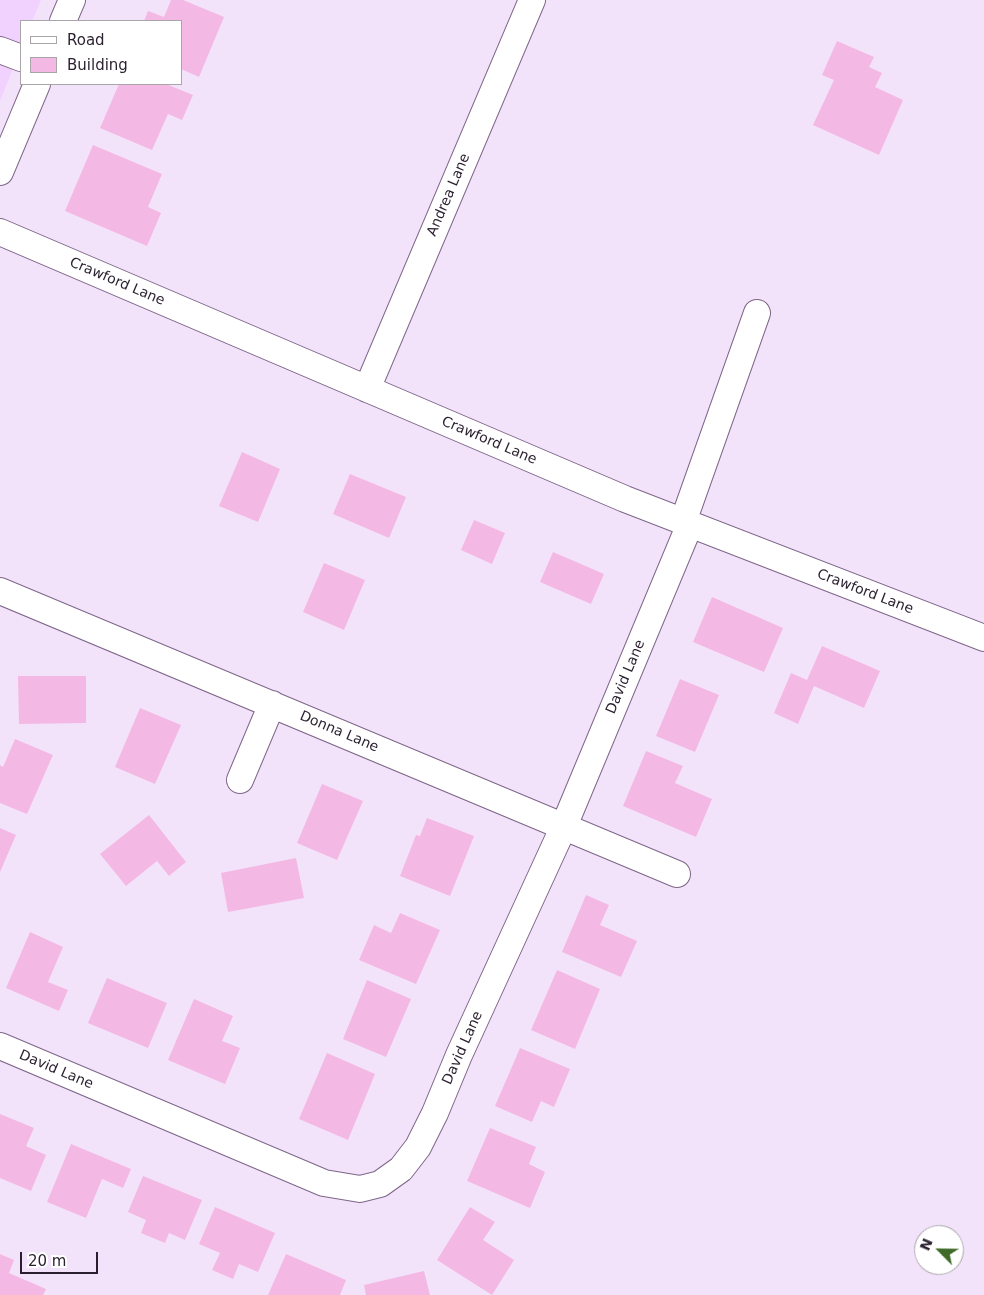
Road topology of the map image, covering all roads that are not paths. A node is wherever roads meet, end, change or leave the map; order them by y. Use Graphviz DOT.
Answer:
graph roads {
  1 [pos="72,0"];
  2 [pos="532,0"];
  3 [pos="63,20"];
  4 [pos="0,50"];
  5 [pos="20,58"];
  6 [pos="37,85"];
  7 [pos="0,172"];
  8 [pos="0,232"];
  9 [pos="757,313"];
  10 [pos="367,389"];
  11 [pos="686,523"];
  12 [pos="0,591"];
  13 [pos="984,638"];
  14 [pos="272,704"];
  15 [pos="240,780"];
  16 [pos="564,826"];
  17 [pos="677,874"];
  18 [pos="0,1046"];
  1 -- 3 [label="street"];
  2 -- 10 [label="street, Andrea Lane"];
  4 -- 5 [label="street"];
  6 -- 7 [label="street"];
  8 -- 10 [label="street, Crawford Lane"];
  9 -- 11 [label="street, David Lane"];
  10 -- 11 [label="street, Crawford Lane"];
  11 -- 13 [label="street, Crawford Lane"];
  11 -- 16 [label="street, David Lane"];
  12 -- 14 [label="street, Donna Lane"];
  14 -- 15 [label="street"];
  14 -- 16 [label="street, Donna Lane"];
  16 -- 17 [label="street, Donna Lane"];
  16 -- 18 [label="street, David Lane"];
}
